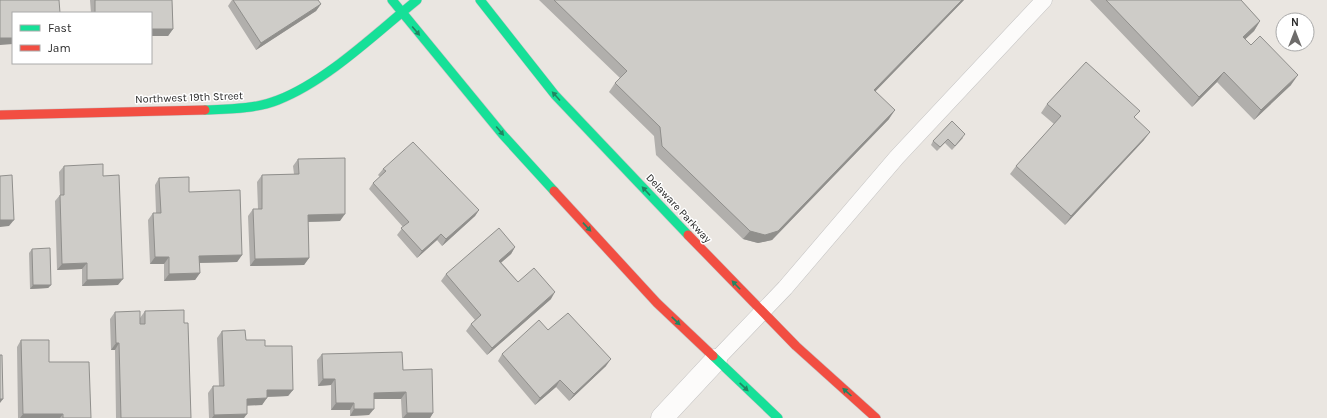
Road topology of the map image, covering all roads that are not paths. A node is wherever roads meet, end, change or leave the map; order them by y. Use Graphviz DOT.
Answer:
graph roads {
  1 [pos="392,0"];
  2 [pos="417,0"];
  3 [pos="480,0"];
  4 [pos="1044,0"];
  5 [pos="401,13"];
  6 [pos="0,115"];
  7 [pos="763,313"];
  8 [pos="716,360"];
  9 [pos="662,418"];
  10 [pos="778,418"];
  11 [pos="876,418"];
  1 -- 5 [label="street"];
  2 -- 5 [label="street, Northwest 19th Street"];
  7 -- 3 [label="street, Delaware Parkway, one-way"];
  4 -- 7 [label="lane"];
  5 -- 6 [label="street, Northwest 19th Street"];
  5 -- 8 [label="street, one-way"];
  7 -- 8 [label="lane"];
  11 -- 7 [label="street, Delaware Parkway, one-way"];
  8 -- 9 [label="street"];
  8 -- 10 [label="street, one-way"];
}
